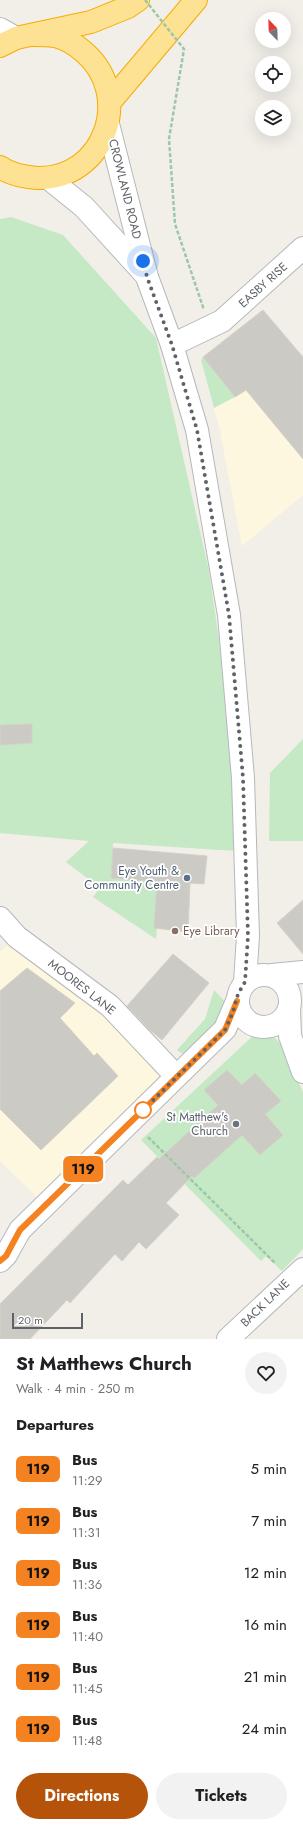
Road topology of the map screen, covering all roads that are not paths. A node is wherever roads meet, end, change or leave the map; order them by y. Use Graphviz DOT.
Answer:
graph roads {
  1 [pos="138,0"];
  2 [pos="196,0"];
  3 [pos="12,37"];
  4 [pos="110,102"];
  5 [pos="108,124"];
  6 [pos="0,167"];
  7 [pos="23,177"];
  8 [pos="48,178"];
  9 [pos="0,185"];
  10 [pos="303,248"];
  11 [pos="147,277"];
  12 [pos="172,345"];
  13 [pos="0,918"];
  14 [pos="303,972"];
  15 [pos="303,979"];
  16 [pos="253,990"];
  17 [pos="290,1006"];
  18 [pos="266,1027"];
  19 [pos="290,1036"];
  20 [pos="303,1072"];
  21 [pos="176,1076"];
  22 [pos="0,1261"];
  23 [pos="297,1274"];
  24 [pos="228,1339"];
  1 -- 3 [label="highway"];
  2 -- 4 [label="highway"];
  3 -- 4 [label="highway"];
  4 -- 5 [label="highway"];
  5 -- 8 [label="highway"];
  5 -- 11 [label="street, CROWLAND ROAD"];
  6 -- 7 [label="highway"];
  7 -- 8 [label="highway"];
  7 -- 9 [label="highway"];
  8 -- 11 [label="street, CROWLAND ROAD"];
  10 -- 12 [label="street, EASBY RISE"];
  11 -- 12 [label="street, CROWLAND ROAD"];
  12 -- 16 [label="street, CROWLAND ROAD"];
  13 -- 21 [label="street, MOORES LANE"];
  14 -- 16 [label="street"];
  15 -- 17 [label="street"];
  16 -- 17 [label="street"];
  16 -- 18 [label="street"];
  16 -- 21 [label="street"];
  17 -- 18 [label="street"];
  17 -- 19 [label="street"];
  18 -- 19 [label="street"];
  19 -- 20 [label="street"];
  21 -- 22 [label="street"];
  23 -- 24 [label="street, BACK LANE"];
}
